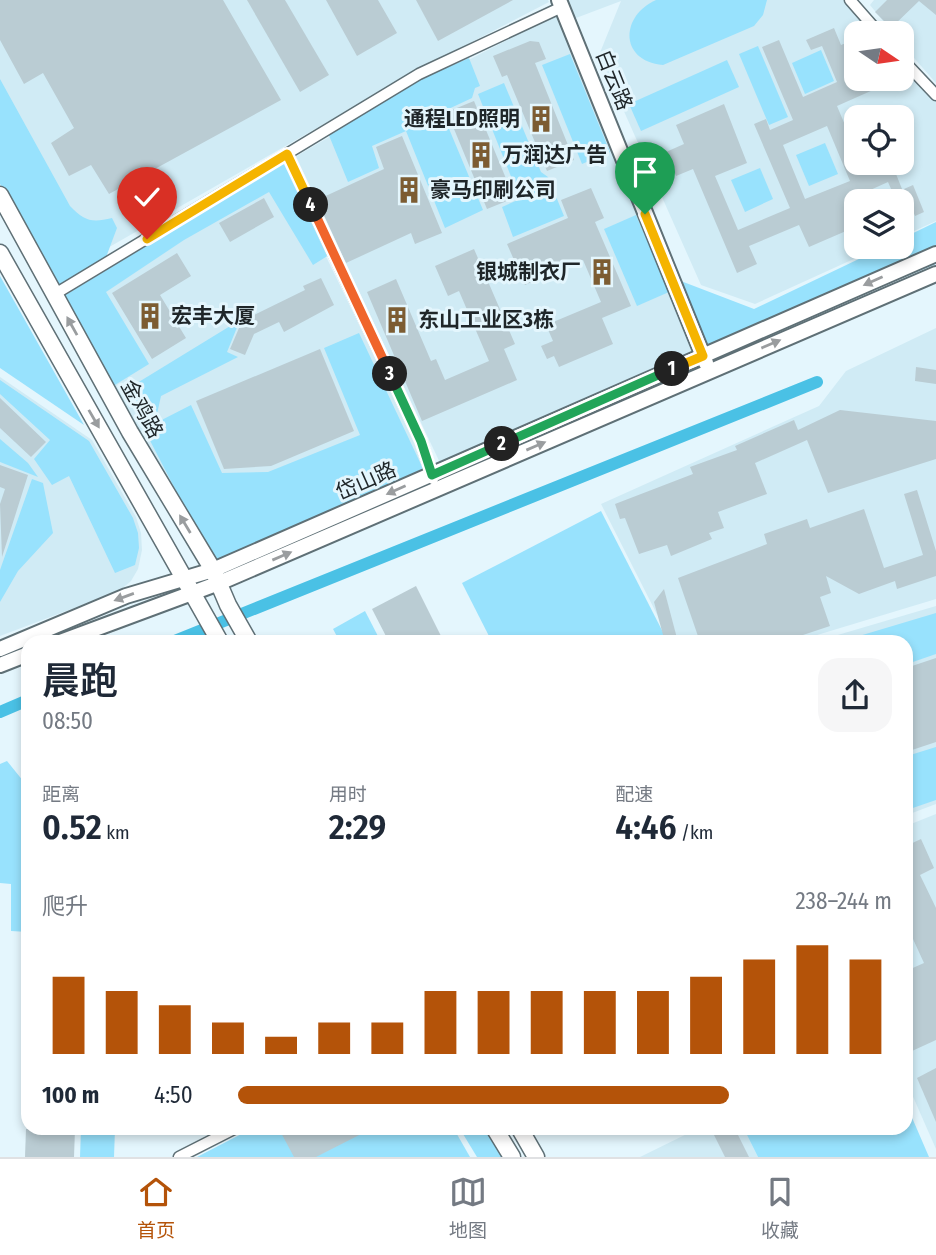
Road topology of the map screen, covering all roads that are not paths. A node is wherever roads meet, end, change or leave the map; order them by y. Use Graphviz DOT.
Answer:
graph roads {
  1 [pos="850,0"];
  2 [pos="560,3"];
  3 [pos="868,21"];
  4 [pos="914,72"];
  5 [pos="936,95"];
  6 [pos="287,154"];
  7 [pos="0,195"];
  8 [pos="0,253"];
  9 [pos="936,254"];
  10 [pos="936,274"];
  11 [pos="55,294"];
  12 [pos="703,356"];
  13 [pos="709,371"];
  14 [pos="434,482"];
  15 [pos="216,577"];
  16 [pos="188,585"];
  17 [pos="33,635"];
  18 [pos="76,635"];
  19 [pos="216,635"];
  20 [pos="244,635"];
  21 [pos="21,640"];
  22 [pos="0,649"];
  23 [pos="21,657"];
  24 [pos="0,665"];
  25 [pos="222,1135"];
  26 [pos="499,1135"];
  27 [pos="523,1135"];
  28 [pos="179,1157"];
  29 [pos="512,1157"];
  30 [pos="536,1157"];
  1 -- 3 [label="street"];
  2 -- 6 [label="street"];
  2 -- 12 [label="street, 白云路"];
  4 -- 5 [label="street"];
  6 -- 11 [label="street"];
  6 -- 14 [label="street"];
  7 -- 11 [label="main road, 金鸡路"];
  8 -- 16 [label="main road, one-way"];
  9 -- 12 [label="street, 岱山路, one-way"];
  13 -- 10 [label="street, 岱山路, one-way"];
  15 -- 11 [label="main road, 金鸡路, one-way"];
  12 -- 13 [label="street, 白云路"];
  12 -- 14 [label="street, 岱山路"];
  14 -- 13 [label="street, 岱山路, one-way"];
  14 -- 15 [label="street, 岱山路"];
  15 -- 16 [label="street, 岱山路"];
  15 -- 20 [label="main road, 金鸡路"];
  16 -- 17 [label="street, 岱山路, one-way"];
  16 -- 18 [label="street, 岱山路"];
  16 -- 19 [label="main road"];
  21 -- 22 [label="street, 岱山路, one-way"];
  23 -- 24 [label="street"];
  25 -- 28 [label="street"];
  26 -- 29 [label="main road"];
  27 -- 30 [label="main road"];
}
